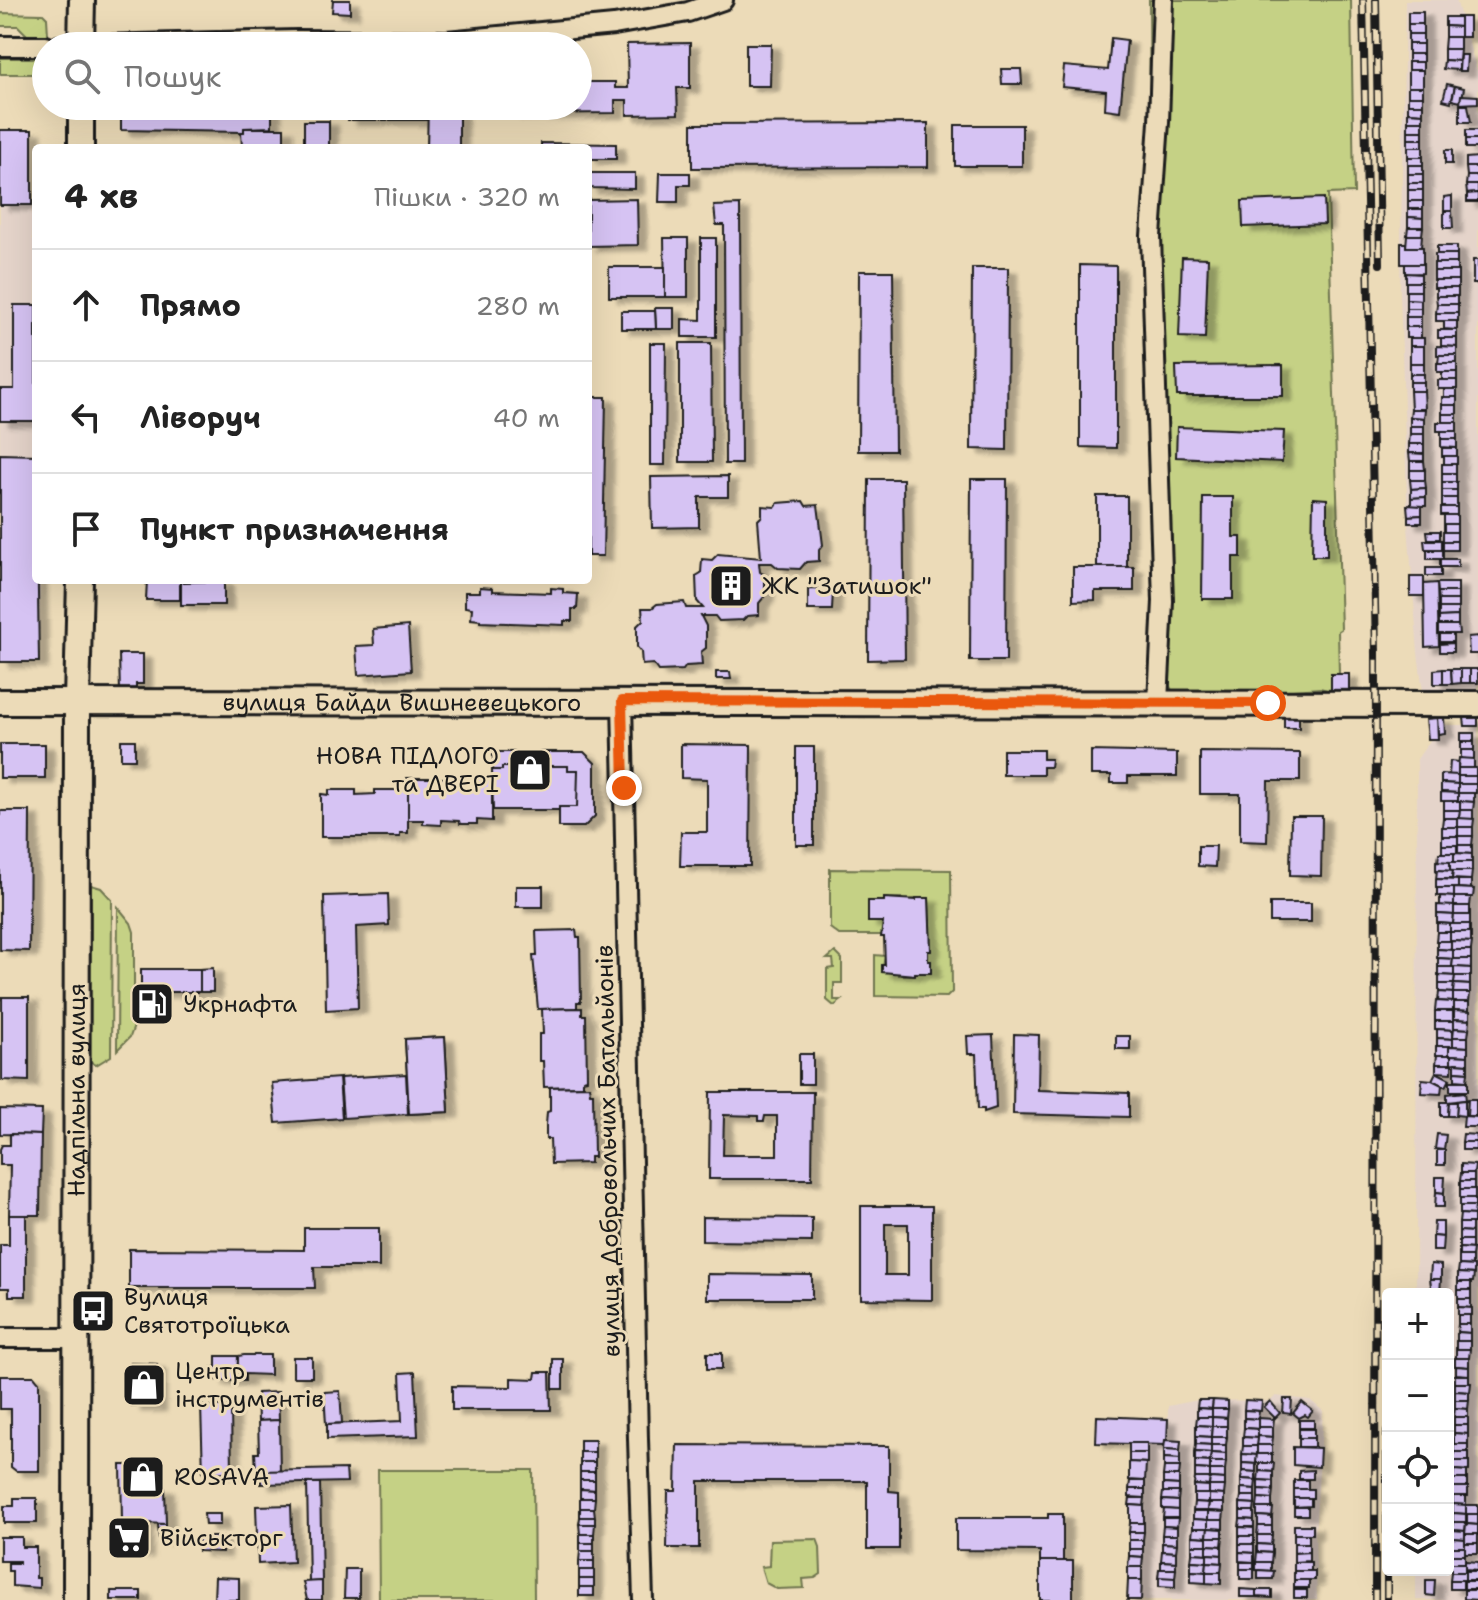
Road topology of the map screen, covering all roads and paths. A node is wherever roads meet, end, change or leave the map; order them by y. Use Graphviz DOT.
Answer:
graph roads {
  1 [pos="82,0"];
  2 [pos="723,0"];
  3 [pos="1163,0"];
  4 [pos="81,32"];
  5 [pos="541,32"];
  6 [pos="0,46"];
  7 [pos="32,46"];
  8 [pos="81,120"];
  9 [pos="81,144"];
  10 [pos="80,584"];
  11 [pos="77,700"];
  12 [pos="622,701"];
  13 [pos="0,702"];
  14 [pos="1158,702"];
  15 [pos="1478,704"];
  16 [pos="0,1338"];
  17 [pos="76,1338"];
  18 [pos="76,1600"];
  19 [pos="643,1600"];
  1 -- 4 [label="street"];
  2 -- 5 [label="street"];
  3 -- 14 [label="street"];
  6 -- 7 [label="street"];
  8 -- 9 [label="street"];
  10 -- 11 [label="street, Надпільна вулиця"];
  11 -- 12 [label="street, вулиця Байди Вишневецького"];
  11 -- 13 [label="street, вулиця Байди Вишневецького"];
  11 -- 17 [label="street, Надпільна вулиця"];
  12 -- 14 [label="street, вулиця Байди Вишневецького"];
  12 -- 19 [label="street, вулиця Добровольчих Батальйонів"];
  14 -- 15 [label="street, вулиця Байди Вишневецького"];
  16 -- 17 [label="street"];
  17 -- 18 [label="street, Надпільна вулиця"];
}
